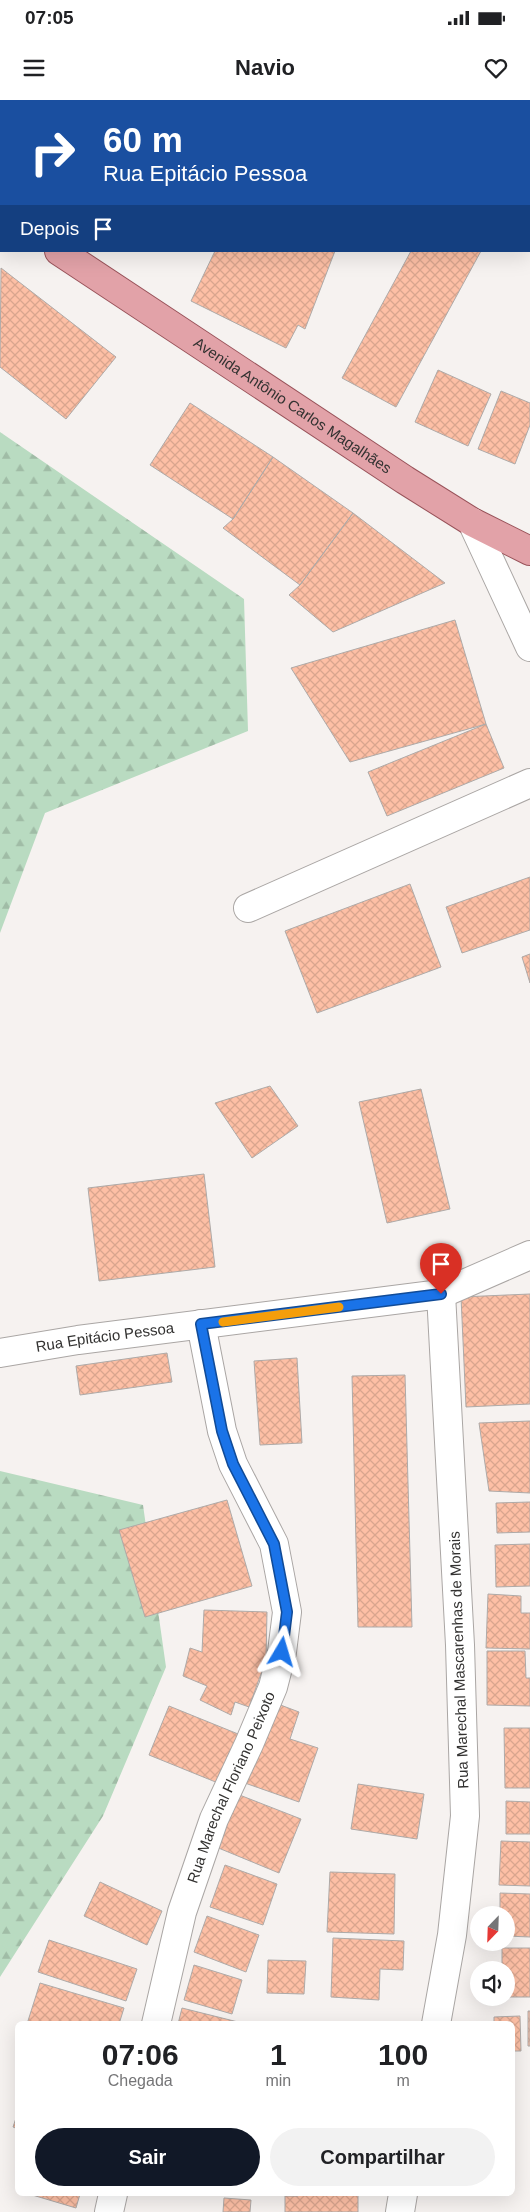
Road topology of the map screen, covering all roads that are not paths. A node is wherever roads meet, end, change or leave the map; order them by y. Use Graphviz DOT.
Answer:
graph roads {
  1 [pos="61,252"];
  2 [pos="472,522"];
  3 [pos="530,551"];
  4 [pos="530,647"];
  5 [pos="530,783"];
  6 [pos="248,908"];
  7 [pos="530,1255"];
  8 [pos="441,1294"];
  9 [pos="201,1324"];
  10 [pos="0,1353"];
  11 [pos="157,2021"];
  12 [pos="437,2021"];
  13 [pos="113,2196"];
  14 [pos="403,2196"];
  15 [pos="109,2212"];
  16 [pos="400,2212"];
  1 -- 2 [label="main road, Avenida Antônio Carlos Magalhães"];
  2 -- 3 [label="main road, Avenida Antônio Carlos Magalhães"];
  2 -- 4 [label="street"];
  5 -- 6 [label="street"];
  7 -- 8 [label="street, Rua Epitácio Pessoa"];
  8 -- 9 [label="street, Rua Epitácio Pessoa"];
  8 -- 12 [label="street, Rua Marechal Mascarenhas de Morais"];
  9 -- 10 [label="street, Rua Epitácio Pessoa"];
  9 -- 11 [label="street, Rua Marechal Floriano Peixoto"];
  13 -- 15 [label="street"];
  14 -- 16 [label="street"];
}
